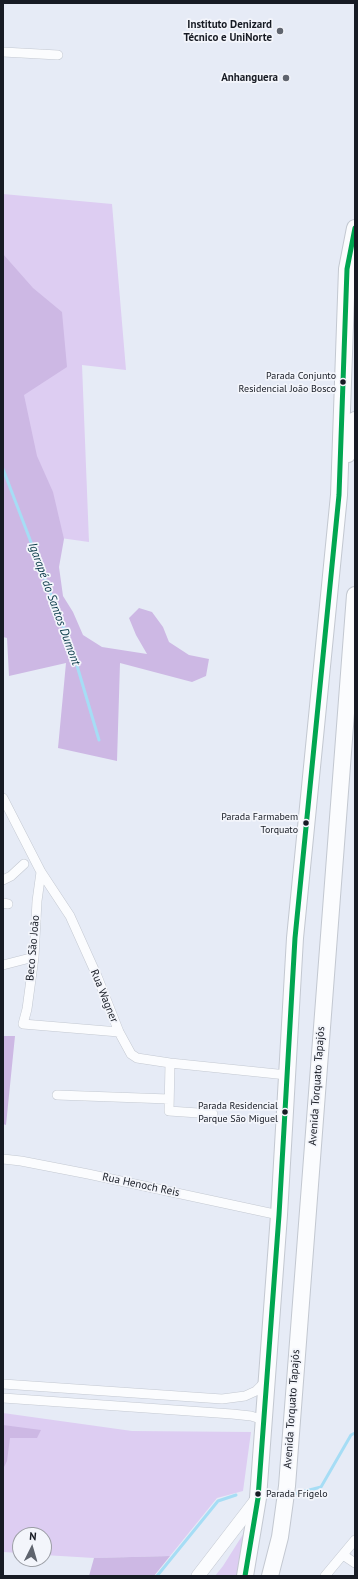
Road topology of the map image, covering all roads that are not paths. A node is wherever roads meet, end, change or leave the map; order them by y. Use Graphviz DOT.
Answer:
graph roads {
  1 [pos="3,52"];
  2 [pos="58,55"];
  3 [pos="355,228"];
  4 [pos="352,246"];
  5 [pos="355,279"];
  6 [pos="355,420"];
  7 [pos="339,495"];
  8 [pos="355,595"];
  9 [pos="3,798"];
  10 [pos="24,864"];
  11 [pos="41,872"];
  12 [pos="3,880"];
  13 [pos="34,957"];
  14 [pos="3,965"];
  15 [pos="119,1032"];
  16 [pos="170,1063"];
  17 [pos="286,1075"];
  18 [pos="57,1095"];
  19 [pos="169,1099"];
  20 [pos="213,1114"];
  21 [pos="3,1159"];
  22 [pos="279,1215"];
  23 [pos="267,1380"];
  24 [pos="3,1384"];
  25 [pos="53,1388"];
  26 [pos="162,1395"];
  27 [pos="3,1398"];
  28 [pos="52,1401"];
  29 [pos="161,1409"];
  30 [pos="264,1420"];
  31 [pos="258,1498"];
  32 [pos="355,1540"];
  33 [pos="343,1554"];
  34 [pos="355,1563"];
  35 [pos="198,1576"];
  36 [pos="245,1576"];
  37 [pos="270,1576"];
  38 [pos="325,1576"];
  1 -- 2 [label="street"];
  3 -- 4 [label="highway"];
  4 -- 5 [label="highway"];
  4 -- 7 [label="highway"];
  6 -- 7 [label="highway"];
  7 -- 17 [label="highway"];
  8 -- 37 [label="highway, Avenida Torquato Tapajós"];
  9 -- 11 [label="street, Rua Wagner"];
  10 -- 12 [label="street"];
  11 -- 13 [label="street, Beco São João"];
  11 -- 15 [label="street, Rua Wagner"];
  13 -- 14 [label="street"];
  13 -- 15 [label="street, Beco São João"];
  15 -- 16 [label="street, Rua Wagner"];
  16 -- 17 [label="street, Rua Wagner"];
  16 -- 19 [label="street"];
  17 -- 22 [label="highway"];
  18 -- 19 [label="street"];
  19 -- 20 [label="street"];
  21 -- 22 [label="street, Rua Henoch Reis"];
  22 -- 23 [label="highway"];
  23 -- 26 [label="street"];
  23 -- 30 [label="highway"];
  24 -- 25 [label="street"];
  25 -- 26 [label="street"];
  25 -- 28 [label="street"];
  26 -- 29 [label="street"];
  27 -- 28 [label="street"];
  28 -- 29 [label="street"];
  29 -- 30 [label="street"];
  30 -- 31 [label="highway"];
  31 -- 35 [label="street"];
  31 -- 36 [label="highway"];
  32 -- 33 [label="street"];
  33 -- 34 [label="street"];
  33 -- 38 [label="street"];
}
